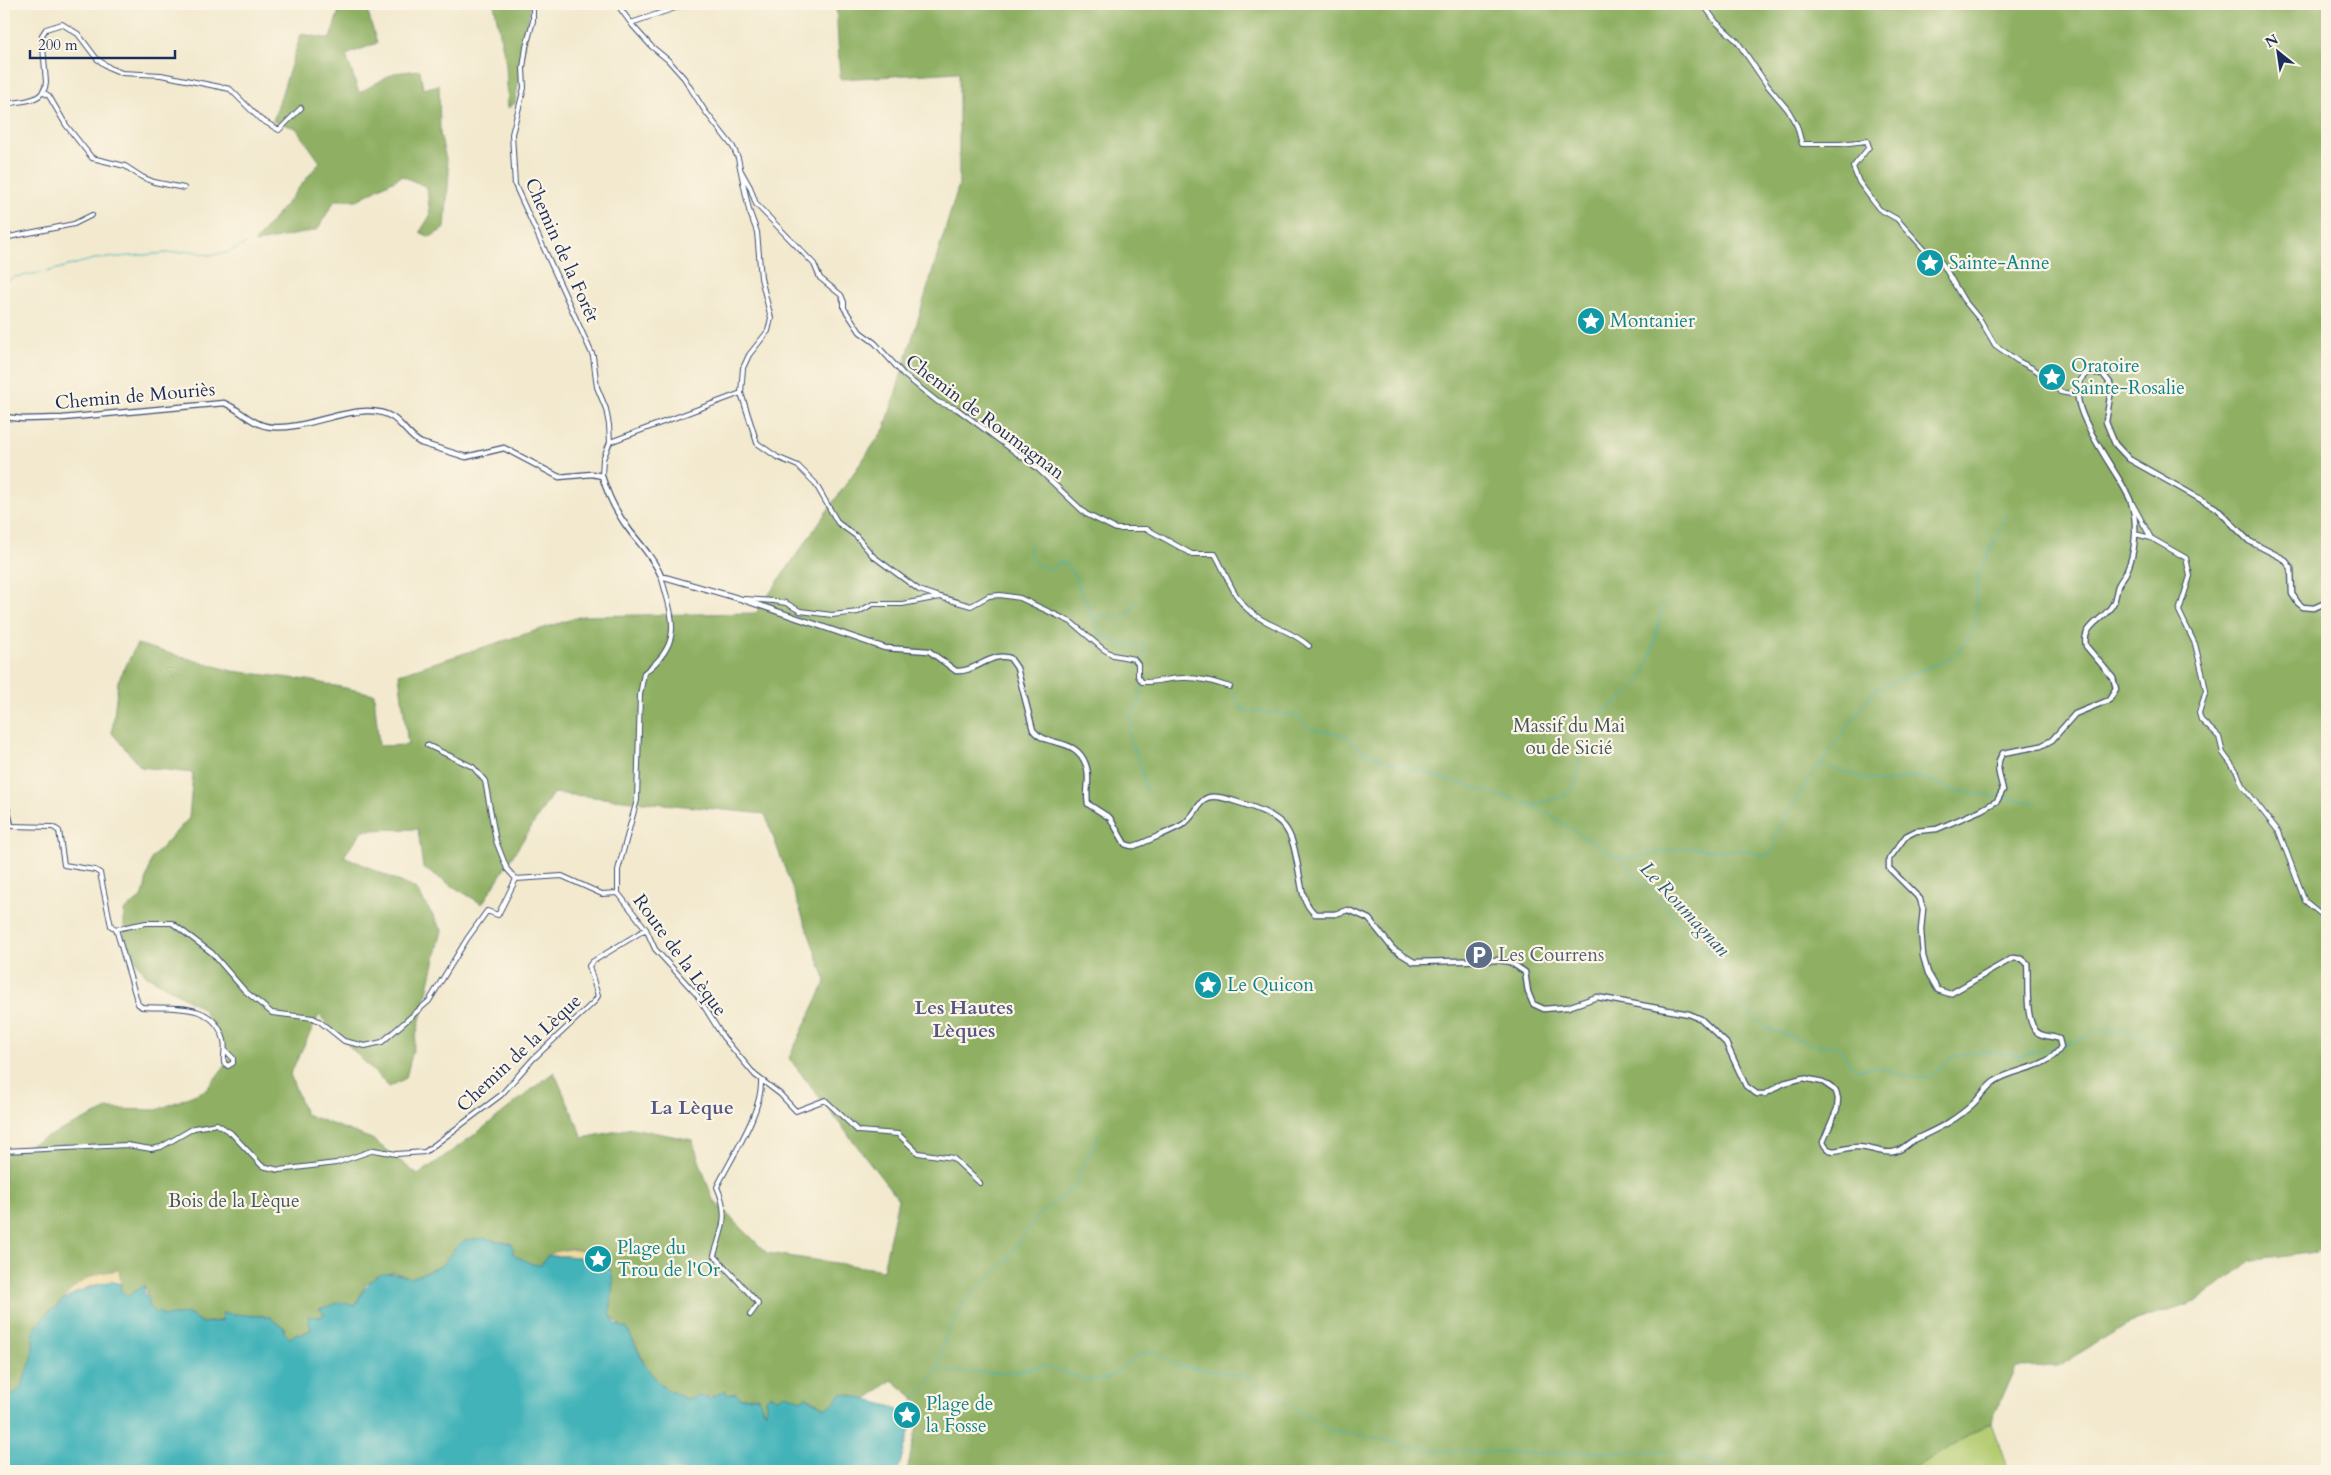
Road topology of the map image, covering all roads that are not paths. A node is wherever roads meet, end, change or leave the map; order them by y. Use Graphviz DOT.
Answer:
graph roads {
  1 [pos="533,4"];
  2 [pos="617,4"];
  3 [pos="686,4"];
  4 [pos="1703,4"];
  5 [pos="631,24"];
  6 [pos="43,92"];
  7 [pos="4,104"];
  8 [pos="301,108"];
  9 [pos="741,172"];
  10 [pos="184,188"];
  11 [pos="92,215"];
  12 [pos="4,238"];
  13 [pos="741,394"];
  14 [pos="2077,395"];
  15 [pos="4,416"];
  16 [pos="610,442"];
  17 [pos="602,476"];
  18 [pos="2131,502"];
  19 [pos="2135,534"];
  20 [pos="2151,538"];
  21 [pos="662,576"];
  22 [pos="940,597"];
  23 [pos="741,599"];
  24 [pos="2327,602"];
  25 [pos="1310,646"];
  26 [pos="1230,687"];
  27 [pos="427,745"];
  28 [pos="4,795"];
  29 [pos="11,826"];
  30 [pos="4,828"];
  31 [pos="516,878"];
  32 [pos="618,893"];
  33 [pos="2327,919"];
  34 [pos="116,929"];
  35 [pos="646,929"];
  36 [pos="225,1050"];
  37 [pos="761,1080"];
  38 [pos="4,1150"];
  39 [pos="980,1183"];
  40 [pos="750,1315"];
  1 -- 16 [label="street, Chemin de la Forêt"];
  2 -- 5 [label="street"];
  3 -- 5 [label="street"];
  4 -- 14 [label="street"];
  5 -- 9 [label="street"];
  6 -- 7 [label="street"];
  6 -- 8 [label="street"];
  6 -- 10 [label="street"];
  9 -- 13 [label="street"];
  9 -- 25 [label="street, Chemin de Roumagnan"];
  11 -- 12 [label="street"];
  13 -- 16 [label="street"];
  13 -- 22 [label="street"];
  14 -- 18 [label="street"];
  14 -- 24 [label="street"];
  15 -- 17 [label="street, Chemin de Mouriès"];
  16 -- 17 [label="street, Chemin de la Forêt"];
  17 -- 21 [label="street"];
  18 -- 19 [label="street"];
  18 -- 20 [label="street"];
  19 -- 20 [label="street"];
  19 -- 23 [label="street"];
  20 -- 33 [label="street"];
  21 -- 23 [label="street"];
  21 -- 32 [label="street, Route de la Lèque"];
  22 -- 23 [label="street"];
  22 -- 26 [label="street"];
  27 -- 31 [label="street"];
  28 -- 29 [label="street"];
  29 -- 30 [label="street"];
  29 -- 34 [label="street"];
  31 -- 32 [label="street"];
  31 -- 34 [label="street"];
  32 -- 35 [label="street, Route de la Lèque"];
  34 -- 36 [label="street"];
  35 -- 37 [label="street, Route de la Lèque"];
  35 -- 38 [label="street, Chemin de la Lèque"];
  37 -- 39 [label="street, Route de la Lèque"];
  37 -- 40 [label="street"];
}
